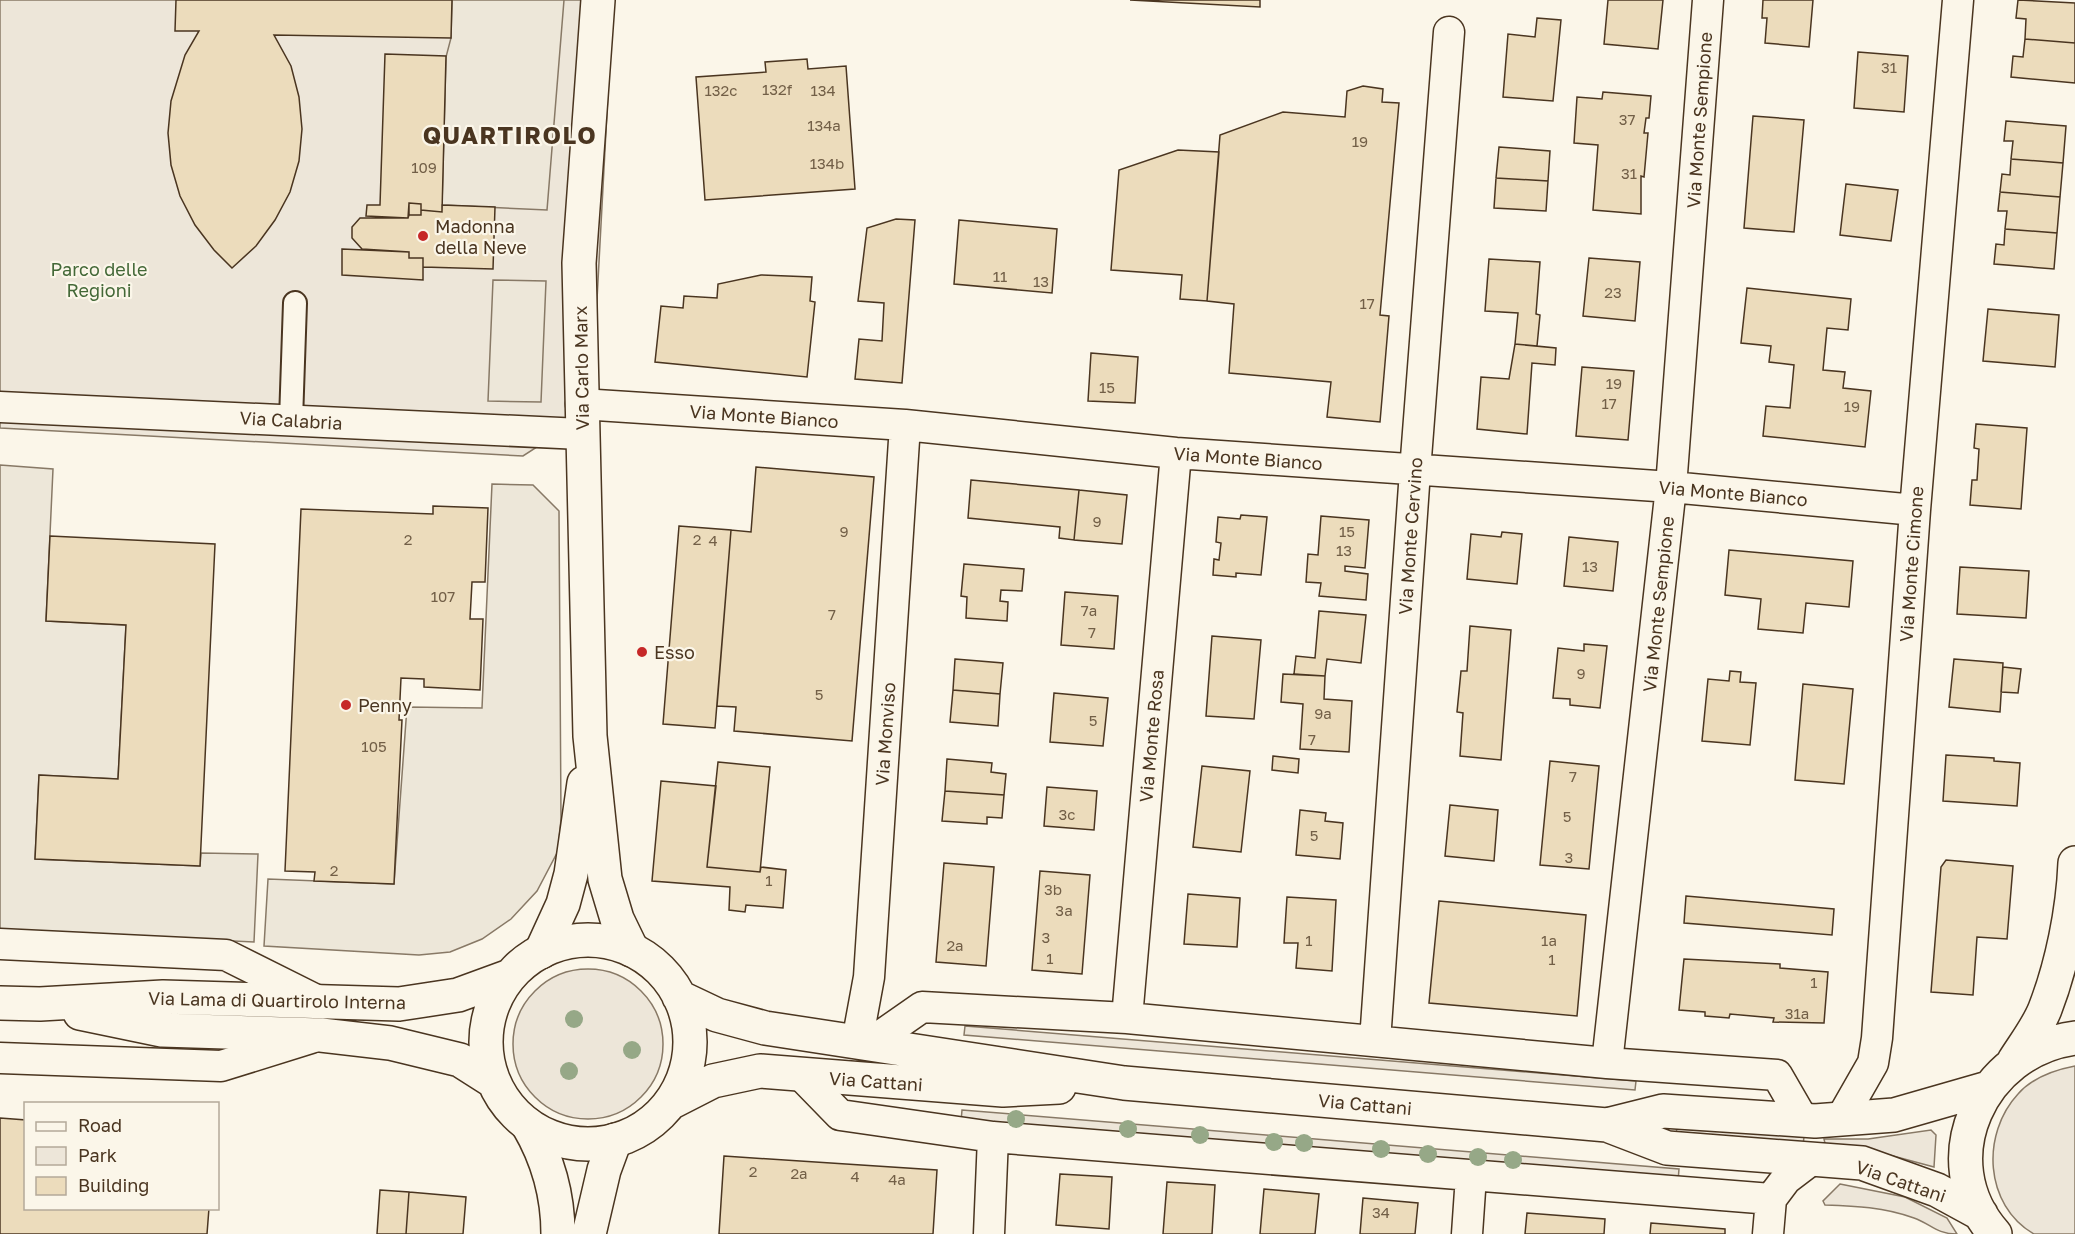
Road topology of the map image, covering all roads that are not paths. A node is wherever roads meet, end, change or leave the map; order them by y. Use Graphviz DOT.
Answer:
graph roads {
  1 [pos="598,0"];
  2 [pos="1708,0"];
  3 [pos="1958,0"];
  4 [pos="1449,32"];
  5 [pos="295,303"];
  6 [pos="0,407"];
  7 [pos="581,419"];
  8 [pos="291,420"];
  9 [pos="905,425"];
  10 [pos="1176,453"];
  11 [pos="1415,471"];
  12 [pos="1671,488"];
  13 [pos="1915,510"];
  14 [pos="590,736"];
  15 [pos="2075,863"];
  16 [pos="0,944"];
  17 [pos="632,950"];
  18 [pos="541,952"];
  19 [pos="510,976"];
  20 [pos="680,997"];
  21 [pos="318,1001"];
  22 [pos="0,1003"];
  23 [pos="40,1004"];
  24 [pos="1127,1018"];
  25 [pos="321,1035"];
  26 [pos="2075,1038"];
  27 [pos="1375,1041"];
  28 [pos="863,1043"];
  29 [pos="0,1058"];
  30 [pos="2014,1061"];
  31 [pos="1607,1064"];
  32 [pos="802,1076"];
  33 [pos="493,1081"];
  34 [pos="1124,1083"];
  35 [pos="1988,1088"];
  36 [pos="670,1103"];
  37 [pos="1841,1119"];
  38 [pos="1803,1120"];
  39 [pos="528,1125"];
  40 [pos="1607,1125"];
  41 [pos="993,1137"];
  42 [pos="615,1140"];
  43 [pos="1811,1160"];
  44 [pos="1471,1176"];
  45 [pos="1771,1199"];
  46 [pos="1988,1224"];
  47 [pos="558,1234"];
  48 [pos="589,1234"];
  49 [pos="989,1234"];
  50 [pos="1467,1234"];
  51 [pos="1768,1234"];
  1 -- 7 [label="main road, Via Carlo Marx"];
  2 -- 12 [label="street, Via Monte Sempione"];
  3 -- 13 [label="street, Via Monte Cimone"];
  4 -- 11 [label="street, Via Monte Cervino"];
  5 -- 8 [label="street"];
  6 -- 8 [label="street, Via Calabria"];
  7 -- 8 [label="street, Via Calabria"];
  7 -- 9 [label="street, Via Monte Bianco"];
  7 -- 14 [label="main road, Via Carlo Marx"];
  9 -- 10 [label="street, Via Monte Bianco"];
  9 -- 28 [label="street, Via Monviso"];
  10 -- 11 [label="street, Via Monte Bianco"];
  10 -- 24 [label="street, Via Monte Rosa"];
  11 -- 12 [label="street, Via Monte Bianco"];
  11 -- 27 [label="street, Via Monte Cervino"];
  12 -- 13 [label="street, Via Monte Bianco"];
  12 -- 31 [label="street, Via Monte Sempione"];
  13 -- 37 [label="street, Via Monte Cimone"];
  14 -- 17 [label="main road, Via Carlo Marx"];
  14 -- 18 [label="main road, Via Carlo Marx"];
  15 -- 30 [label="main road"];
  16 -- 21 [label="street"];
  17 -- 18 [label="main road, Via Carlo Marx"];
  17 -- 20 [label="main road, Via Carlo Marx"];
  18 -- 19 [label="main road, Via Carlo Marx"];
  19 -- 21 [label="main road, Via Lama di Quartirolo Interna"];
  19 -- 33 [label="main road, Via Carlo Marx"];
  20 -- 28 [label="main road, Via Cattani"];
  20 -- 36 [label="main road, Via Carlo Marx"];
  21 -- 23 [label="main road, Via Lama di Quartirolo Interna"];
  22 -- 23 [label="main road, Via Lama di Quartirolo Interna"];
  23 -- 25 [label="main road, Via Lama di Quartirolo Interna"];
  24 -- 27 [label="street"];
  24 -- 28 [label="street"];
  25 -- 29 [label="street"];
  25 -- 33 [label="main road, Via Lama di Quartirolo Interna"];
  26 -- 30 [label="main road, Via Cattani"];
  27 -- 31 [label="street"];
  28 -- 34 [label="main road, Via Cattani"];
  30 -- 35 [label="main road, Via Cattani"];
  31 -- 38 [label="street"];
  32 -- 34 [label="main road, Via Cattani"];
  32 -- 36 [label="main road, Via Cattani"];
  32 -- 41 [label="street"];
  33 -- 39 [label="main road, Via Carlo Marx"];
  34 -- 40 [label="main road, Via Cattani"];
  35 -- 37 [label="main road, Via Cattani"];
  35 -- 46 [label="main road, Via Cattani"];
  36 -- 42 [label="main road, Via Carlo Marx"];
  37 -- 38 [label="main road, Via Cattani"];
  38 -- 40 [label="main road, Via Cattani"];
  39 -- 42 [label="main road, Via Carlo Marx"];
  39 -- 47 [label="main road, Via Carlo Marx"];
  40 -- 43 [label="main road, Via Cattani"];
  41 -- 44 [label="street"];
  41 -- 49 [label="street"];
  42 -- 48 [label="main road"];
  43 -- 45 [label="street"];
  43 -- 46 [label="main road, Via Cattani"];
  44 -- 45 [label="street"];
  44 -- 50 [label="street"];
  45 -- 51 [label="street"];
}
